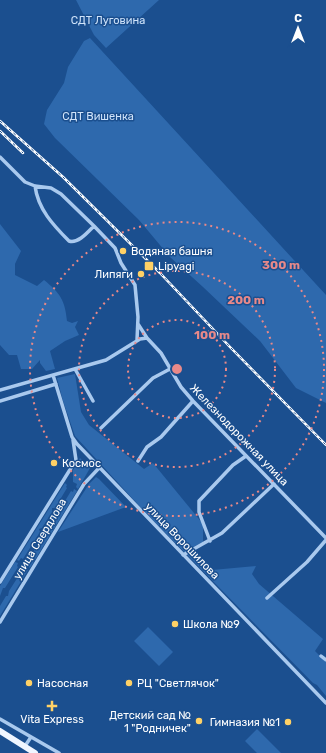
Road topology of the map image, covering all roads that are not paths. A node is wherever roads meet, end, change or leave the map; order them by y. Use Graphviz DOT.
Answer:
graph roads {
  1 [pos="0,157"];
  2 [pos="35,186"];
  3 [pos="94,226"];
  4 [pos="138,324"];
  5 [pos="147,338"];
  6 [pos="137,340"];
  7 [pos="75,369"];
  8 [pos="170,369"];
  9 [pos="53,375"];
  10 [pos="56,384"];
  11 [pos="0,390"];
  12 [pos="0,401"];
  13 [pos="93,401"];
  14 [pos="192,401"];
  15 [pos="101,428"];
  16 [pos="72,437"];
  17 [pos="246,456"];
  18 [pos="138,461"];
  19 [pos="99,468"];
  20 [pos="274,484"];
  21 [pos="326,539"];
  22 [pos="210,541"];
  23 [pos="184,555"];
  24 [pos="0,582"];
  25 [pos="267,598"];
  26 [pos="0,622"];
  27 [pos="321,656"];
  28 [pos="326,660"];
  29 [pos="326,703"];
  30 [pos="0,719"];
  31 [pos="0,731"];
  32 [pos="31,737"];
  33 [pos="25,746"];
  34 [pos="36,753"];
  35 [pos="59,753"];
  1 -- 2 [label="street"];
  2 -- 3 [label="street"];
  2 -- 3 [label="street"];
  3 -- 4 [label="street"];
  4 -- 5 [label="street, Железнодорожная улица"];
  4 -- 6 [label="street"];
  5 -- 6 [label="street"];
  5 -- 8 [label="street, Железнодорожная улица"];
  6 -- 7 [label="street"];
  7 -- 9 [label="street"];
  7 -- 13 [label="street"];
  8 -- 14 [label="street, Железнодорожная улица"];
  8 -- 15 [label="street"];
  9 -- 10 [label="street, улица Ворошилова"];
  9 -- 11 [label="street"];
  10 -- 12 [label="street"];
  10 -- 16 [label="street, улица Ворошилова"];
  14 -- 17 [label="street, Железнодорожная улица"];
  14 -- 18 [label="street"];
  16 -- 19 [label="street, улица Ворошилова"];
  16 -- 24 [label="street, улица Свердлова"];
  17 -- 20 [label="street, Железнодорожная улица"];
  17 -- 22 [label="street"];
  19 -- 23 [label="street, улица Ворошилова"];
  19 -- 26 [label="street, улица Свердлова"];
  20 -- 21 [label="street, Железнодорожная улица"];
  20 -- 22 [label="street"];
  21 -- 25 [label="street"];
  22 -- 23 [label="street"];
  23 -- 29 [label="street, улица Ворошилова"];
  27 -- 28 [label="street"];
  30 -- 32 [label="street"];
  31 -- 33 [label="main road"];
  32 -- 33 [label="street"];
  32 -- 35 [label="street"];
  33 -- 34 [label="main road"];
}
